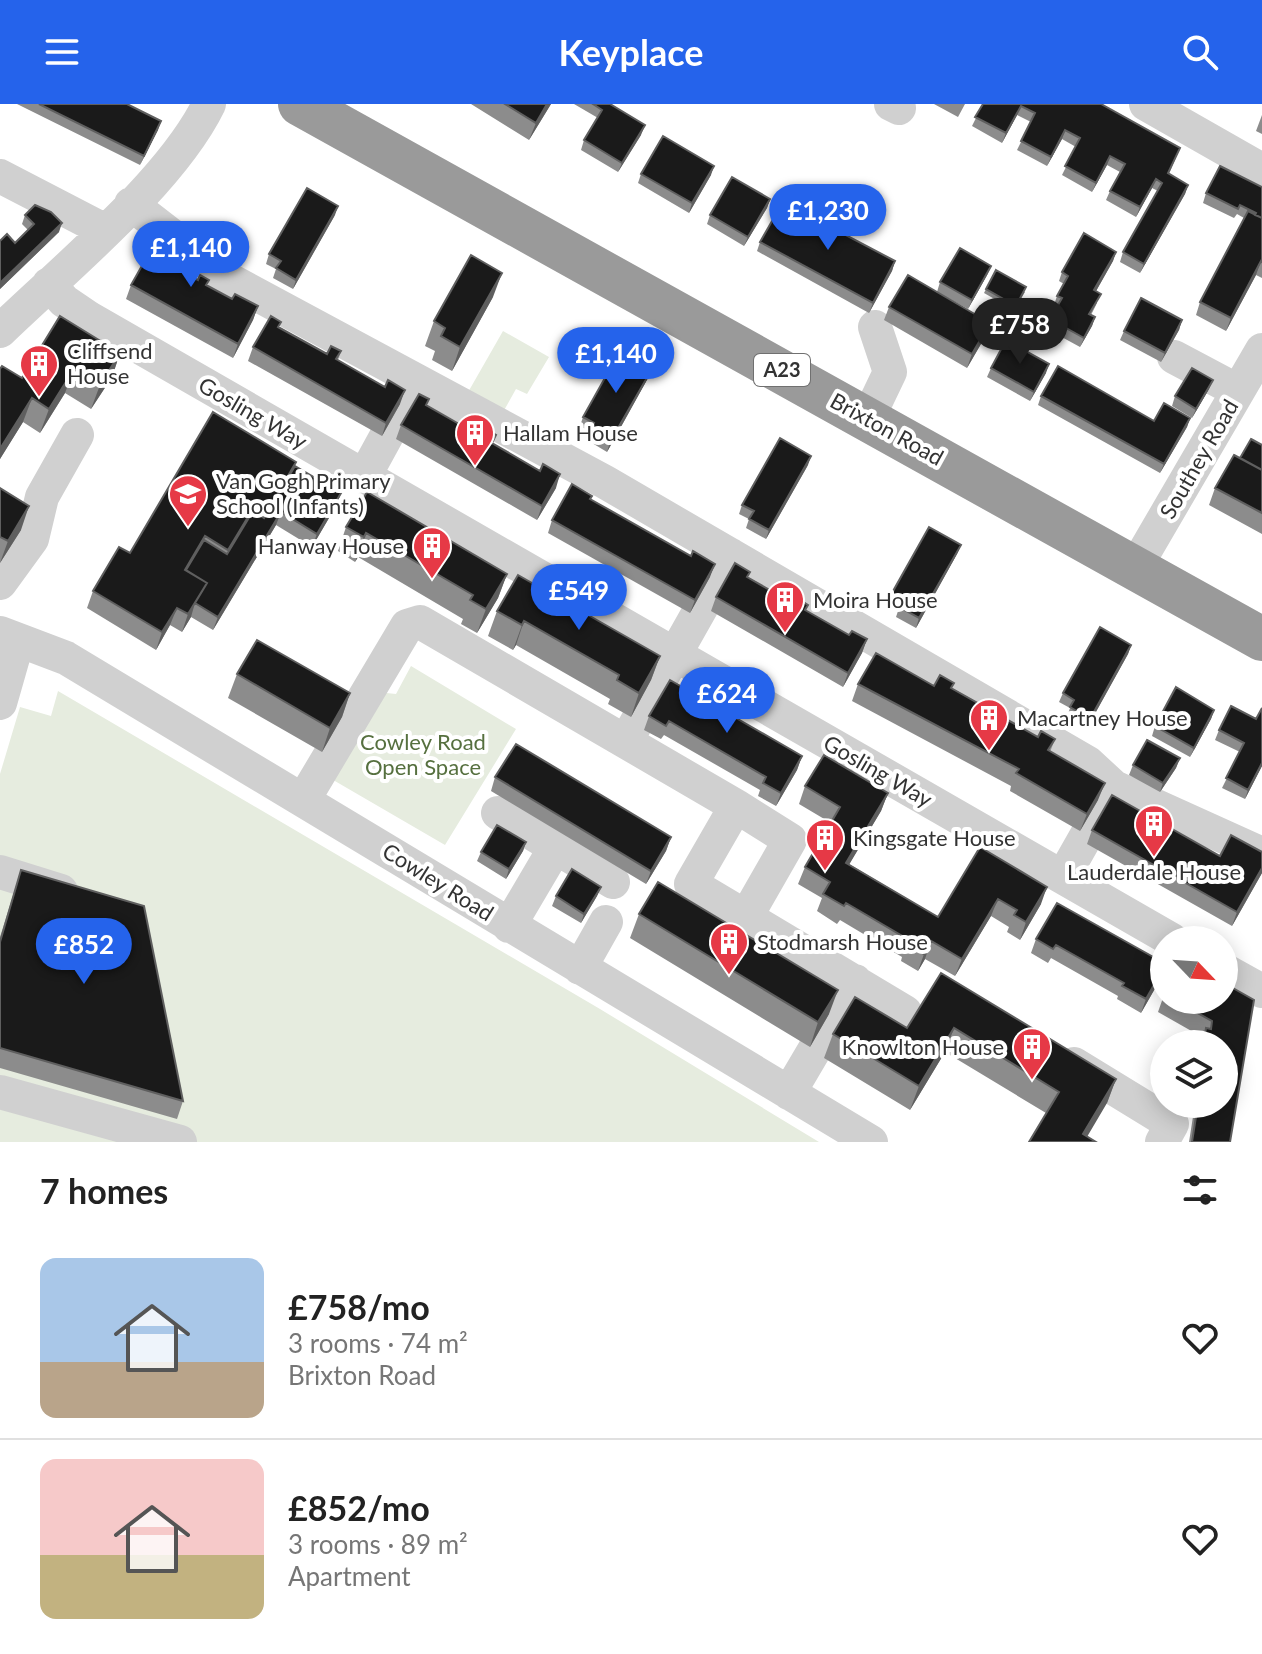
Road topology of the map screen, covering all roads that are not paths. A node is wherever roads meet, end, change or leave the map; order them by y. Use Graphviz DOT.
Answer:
graph roads {
  1 [pos="209,104"];
  2 [pos="1146,104"];
  3 [pos="322,109"];
  4 [pos="1262,170"];
  5 [pos="0,176"];
  6 [pos="136,200"];
  7 [pos="104,230"];
  8 [pos="49,284"];
  9 [pos="875,327"];
  10 [pos="0,331"];
  11 [pos="1262,350"];
  12 [pos="1174,357"];
  13 [pos="416,382"];
  14 [pos="1238,391"];
  15 [pos="868,418"];
  16 [pos="77,435"];
  17 [pos="364,477"];
  18 [pos="731,555"];
  19 [pos="1135,568"];
  20 [pos="0,583"];
  21 [pos="9,637"];
  22 [pos="1262,639"];
  23 [pos="674,655"];
  24 [pos="0,703"];
  25 [pos="626,741"];
  26 [pos="1114,787"];
  27 [pos="304,799"];
  28 [pos="736,806"];
  29 [pos="498,813"];
  30 [pos="555,848"];
  31 [pos="1262,854"];
  32 [pos="0,872"];
  33 [pos="1063,877"];
  34 [pos="613,882"];
  35 [pos="81,897"];
  36 [pos="746,917"];
  37 [pos="606,922"];
  38 [pos="509,926"];
  39 [pos="1150,927"];
  40 [pos="580,968"];
  41 [pos="1238,978"];
  42 [pos="855,981"];
  43 [pos="1262,991"];
  44 [pos="905,1012"];
  45 [pos="1043,1045"];
  46 [pos="0,1092"];
  47 [pos="789,1093"];
  48 [pos="853,1137"];
  49 [pos="180,1142"];
  50 [pos="1162,1142"];
  1 -- 6 [label="street"];
  2 -- 4 [label="street"];
  3 -- 15 [label="highway, Brixton Road / A23"];
  5 -- 7 [label="street"];
  6 -- 7 [label="street"];
  6 -- 13 [label="street"];
  7 -- 8 [label="street"];
  8 -- 10 [label="street"];
  8 -- 17 [label="street, Gosling Way"];
  9 -- 15 [label="street"];
  11 -- 14 [label="street, Southey Road"];
  12 -- 14 [label="street"];
  13 -- 17 [label="street"];
  13 -- 18 [label="street"];
  14 -- 19 [label="street, Southey Road"];
  15 -- 19 [label="highway, Brixton Road / A23"];
  16 -- 20 [label="street"];
  17 -- 23 [label="street, Gosling Way"];
  18 -- 23 [label="street"];
  18 -- 26 [label="street"];
  19 -- 22 [label="highway, Brixton Road / A23"];
  21 -- 24 [label="street"];
  21 -- 27 [label="street, Cowley Road"];
  23 -- 25 [label="street"];
  23 -- 33 [label="street, Gosling Way"];
  25 -- 27 [label="street"];
  25 -- 28 [label="street"];
  26 -- 31 [label="street"];
  26 -- 33 [label="street"];
  27 -- 38 [label="street, Cowley Road"];
  28 -- 36 [label="street"];
  28 -- 36 [label="street"];
  29 -- 30 [label="street"];
  30 -- 34 [label="street"];
  30 -- 38 [label="street"];
  32 -- 35 [label="street"];
  33 -- 39 [label="street, Gosling Way"];
  36 -- 42 [label="street"];
  37 -- 40 [label="street"];
  38 -- 40 [label="street, Cowley Road"];
  40 -- 47 [label="street, Cowley Road"];
  41 -- 43 [label="street"];
  42 -- 44 [label="street"];
  42 -- 47 [label="street"];
  45 -- 50 [label="street"];
  46 -- 49 [label="street"];
  47 -- 48 [label="street, Cowley Road"];
}
